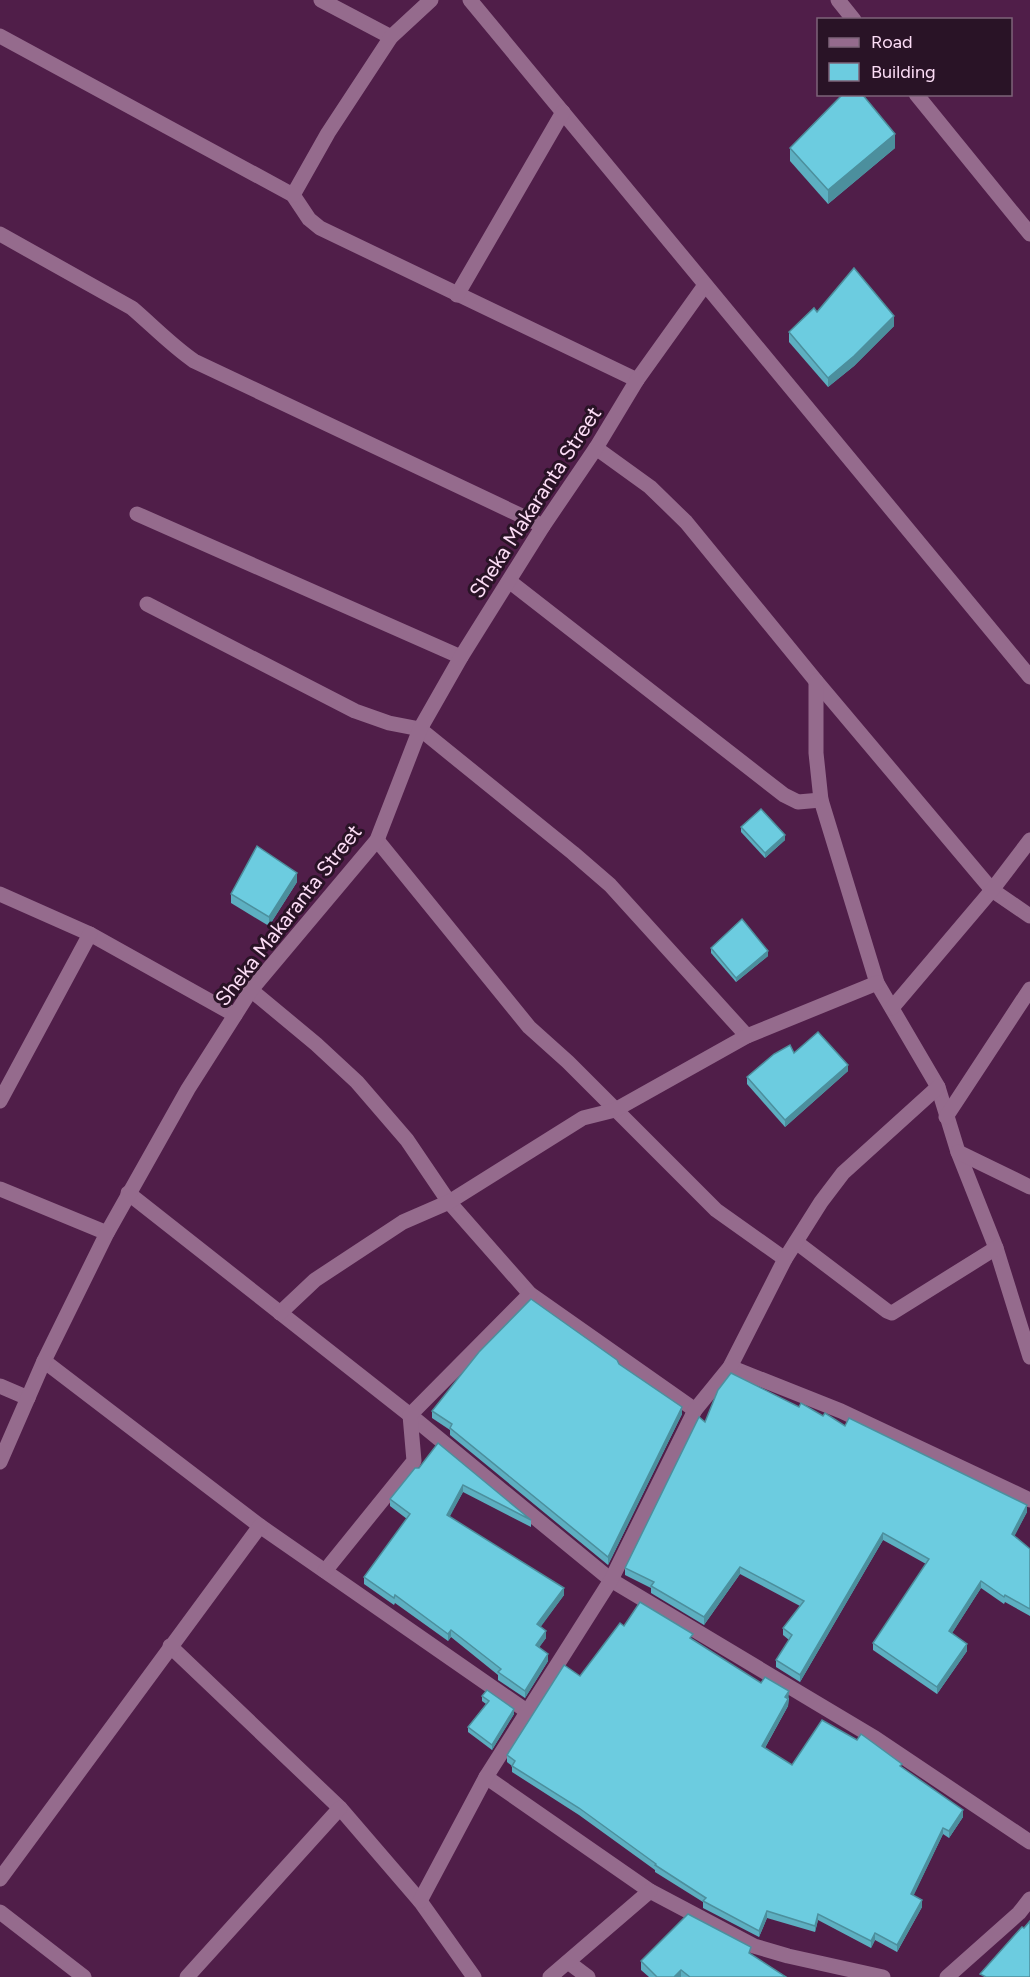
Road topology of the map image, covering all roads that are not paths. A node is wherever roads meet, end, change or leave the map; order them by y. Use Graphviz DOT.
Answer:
graph roads {
  1 [pos="321,0"];
  2 [pos="431,0"];
  3 [pos="470,0"];
  4 [pos="838,0"];
  5 [pos="852,18"];
  6 [pos="0,36"];
  7 [pos="391,37"];
  8 [pos="918,96"];
  9 [pos="563,112"];
  10 [pos="293,195"];
  11 [pos="0,234"];
  12 [pos="1030,234"];
  13 [pos="705,285"];
  14 [pos="457,295"];
  15 [pos="637,380"];
  16 [pos="596,448"];
  17 [pos="137,514"];
  18 [pos="543,526"];
  19 [pos="509,581"];
  20 [pos="147,604"];
  21 [pos="462,657"];
  22 [pos="1030,677"];
  23 [pos="816,681"];
  24 [pos="420,729"];
  25 [pos="821,800"];
  26 [pos="376,840"];
  27 [pos="1030,840"];
  28 [pos="993,890"];
  29 [pos="0,894"];
  30 [pos="1030,916"];
  31 [pos="90,934"];
  32 [pos="877,983"];
  33 [pos="1030,989"];
  34 [pos="250,990"];
  35 [pos="892,1008"];
  36 [pos="235,1015"];
  37 [pos="747,1036"];
  38 [pos="938,1087"];
  39 [pos="0,1101"];
  40 [pos="615,1110"];
  41 [pos="946,1117"];
  42 [pos="958,1152"];
  43 [pos="1030,1187"];
  44 [pos="0,1190"];
  45 [pos="128,1193"];
  46 [pos="449,1202"];
  47 [pos="107,1233"];
  48 [pos="796,1242"];
  49 [pos="996,1248"];
  50 [pos="785,1259"];
  51 [pos="530,1294"];
  52 [pos="280,1313"];
  53 [pos="1030,1357"];
  54 [pos="44,1361"];
  55 [pos="730,1367"];
  56 [pos="0,1386"];
  57 [pos="28,1398"];
  58 [pos="695,1410"];
  59 [pos="410,1415"];
  60 [pos="0,1462"];
  61 [pos="1030,1500"];
  62 [pos="260,1526"];
  63 [pos="325,1571"];
  64 [pos="611,1580"];
  65 [pos="170,1646"];
  66 [pos="528,1712"];
  67 [pos="486,1777"];
  68 [pos="340,1808"];
  69 [pos="1030,1842"];
  70 [pos="0,1879"];
  71 [pos="651,1891"];
  72 [pos="1030,1899"];
  73 [pos="420,1901"];
  74 [pos="0,1912"];
  75 [pos="1025,1916"];
  76 [pos="568,1962"];
  77 [pos="84,1977"];
  78 [pos="187,1977"];
  79 [pos="474,1977"];
  80 [pos="550,1977"];
  81 [pos="588,1977"];
  82 [pos="883,1977"];
  83 [pos="949,1977"];
  1 -- 7 [label="street"];
  2 -- 7 [label="street"];
  3 -- 9 [label="street"];
  4 -- 5 [label="street"];
  6 -- 10 [label="street"];
  7 -- 10 [label="street"];
  8 -- 12 [label="street"];
  9 -- 13 [label="street"];
  9 -- 14 [label="street"];
  10 -- 14 [label="street"];
  11 -- 18 [label="street"];
  13 -- 15 [label="street, Sheka Makaranta Street"];
  13 -- 22 [label="street"];
  14 -- 15 [label="street"];
  15 -- 16 [label="street, Sheka Makaranta Street"];
  16 -- 18 [label="street, Sheka Makaranta Street"];
  16 -- 23 [label="street"];
  17 -- 21 [label="street"];
  18 -- 19 [label="street, Sheka Makaranta Street"];
  19 -- 21 [label="street, Sheka Makaranta Street"];
  19 -- 25 [label="street"];
  20 -- 24 [label="street"];
  21 -- 24 [label="street, Sheka Makaranta Street"];
  23 -- 25 [label="street"];
  23 -- 28 [label="street"];
  24 -- 26 [label="street, Sheka Makaranta Street"];
  24 -- 37 [label="street"];
  25 -- 32 [label="street"];
  26 -- 34 [label="street, Sheka Makaranta Street"];
  26 -- 40 [label="street"];
  27 -- 28 [label="street"];
  28 -- 30 [label="street"];
  28 -- 35 [label="street"];
  29 -- 31 [label="street"];
  31 -- 36 [label="street"];
  31 -- 39 [label="street"];
  32 -- 35 [label="street"];
  32 -- 37 [label="street"];
  33 -- 41 [label="street"];
  34 -- 36 [label="street, Sheka Makaranta Street"];
  34 -- 46 [label="street"];
  35 -- 38 [label="street"];
  36 -- 45 [label="street, Sheka Makaranta Street"];
  37 -- 40 [label="street"];
  38 -- 41 [label="street"];
  38 -- 48 [label="street"];
  40 -- 46 [label="street"];
  40 -- 50 [label="street"];
  41 -- 42 [label="street"];
  42 -- 43 [label="street"];
  42 -- 49 [label="street"];
  44 -- 47 [label="street"];
  45 -- 47 [label="street, Sheka Makaranta Street"];
  45 -- 52 [label="street"];
  46 -- 51 [label="street"];
  46 -- 52 [label="street"];
  47 -- 54 [label="street, Sheka Makaranta Street"];
  48 -- 49 [label="street"];
  48 -- 50 [label="street"];
  49 -- 53 [label="street"];
  50 -- 55 [label="street"];
  51 -- 58 [label="street"];
  51 -- 59 [label="street"];
  52 -- 59 [label="street"];
  54 -- 57 [label="street, Sheka Makaranta Street"];
  54 -- 62 [label="street"];
  55 -- 58 [label="street"];
  55 -- 61 [label="street"];
  56 -- 57 [label="street"];
  57 -- 60 [label="street, Sheka Makaranta Street"];
  58 -- 64 [label="street"];
  59 -- 63 [label="street"];
  59 -- 64 [label="street"];
  62 -- 63 [label="street"];
  62 -- 65 [label="street"];
  63 -- 66 [label="street"];
  64 -- 66 [label="street"];
  64 -- 69 [label="street"];
  65 -- 68 [label="street"];
  65 -- 70 [label="street"];
  66 -- 67 [label="street"];
  67 -- 71 [label="street"];
  67 -- 73 [label="street"];
  68 -- 73 [label="street"];
  68 -- 78 [label="street"];
  71 -- 76 [label="street"];
  71 -- 82 [label="street"];
  72 -- 75 [label="street"];
  73 -- 79 [label="street"];
  74 -- 77 [label="street"];
  75 -- 83 [label="street"];
  76 -- 80 [label="street"];
  76 -- 81 [label="street"];
}
